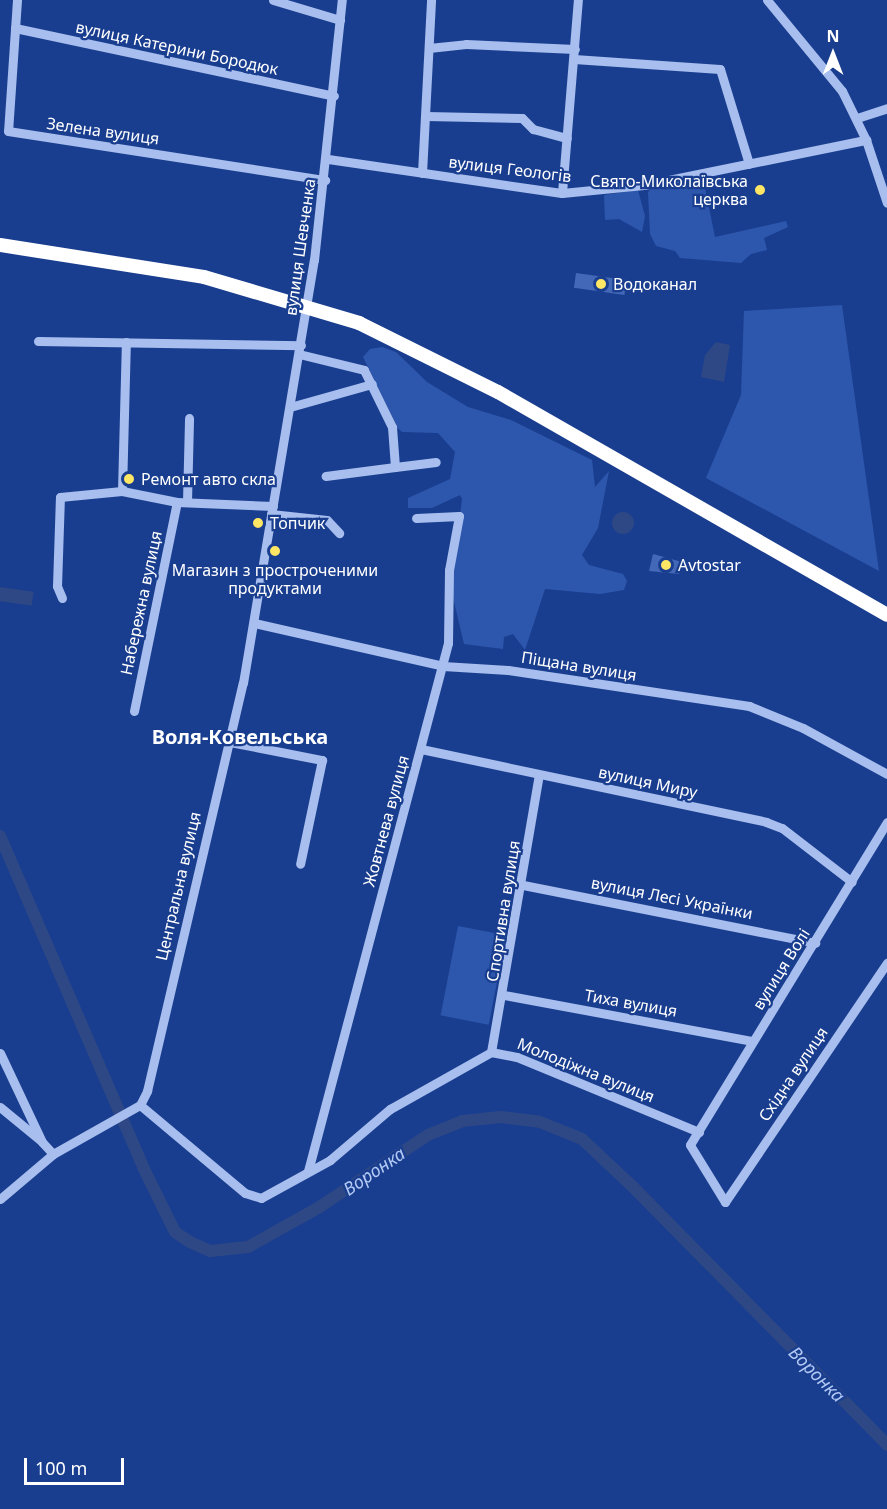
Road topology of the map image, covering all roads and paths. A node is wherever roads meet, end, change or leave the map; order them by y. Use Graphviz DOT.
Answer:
graph roads {
  1 [pos="17,0"];
  2 [pos="273,0"];
  3 [pos="342,0"];
  4 [pos="431,0"];
  5 [pos="578,0"];
  6 [pos="767,0"];
  7 [pos="340,20"];
  8 [pos="15,28"];
  9 [pos="429,48"];
  10 [pos="574,54"];
  11 [pos="334,96"];
  12 [pos="887,108"];
  13 [pos="426,116"];
  14 [pos="857,117"];
  15 [pos="567,138"];
  16 [pos="866,140"];
  17 [pos="328,159"];
  18 [pos="749,164"];
  19 [pos="422,173"];
  20 [pos="325,180"];
  21 [pos="562,193"];
  22 [pos="887,204"];
  23 [pos="0,245"];
  24 [pos="307,305"];
  25 [pos="38,341"];
  26 [pos="126,342"];
  27 [pos="300,350"];
  28 [pos="372,384"];
  29 [pos="290,407"];
  30 [pos="189,418"];
  31 [pos="436,462"];
  32 [pos="395,468"];
  33 [pos="326,476"];
  34 [pos="122,491"];
  35 [pos="182,502"];
  36 [pos="273,506"];
  37 [pos="416,518"];
  38 [pos="339,533"];
  39 [pos="62,598"];
  40 [pos="887,615"];
  41 [pos="254,622"];
  42 [pos="443,666"];
  43 [pos="134,711"];
  44 [pos="230,742"];
  45 [pos="421,749"];
  46 [pos="887,774"];
  47 [pos="539,775"];
  48 [pos="887,822"];
  49 [pos="300,864"];
  50 [pos="852,882"];
  51 [pos="523,885"];
  52 [pos="815,943"];
  53 [pos="887,963"];
  54 [pos="504,995"];
  55 [pos="753,1041"];
  56 [pos="491,1052"];
  57 [pos="0,1053"];
  58 [pos="140,1105"];
  59 [pos="0,1107"];
  60 [pos="699,1132"];
  61 [pos="42,1142"];
  62 [pos="53,1154"];
  63 [pos="308,1171"];
  64 [pos="0,1199"];
  1 -- 8 [label="street, Зелена вулиця"];
  2 -- 7 [label="street"];
  3 -- 7 [label="street, вулиця Шевченка"];
  4 -- 9 [label="street"];
  5 -- 10 [label="street"];
  6 -- 14 [label="street"];
  7 -- 11 [label="street, вулиця Шевченка"];
  8 -- 11 [label="street, вулиця Катерини Бородюк"];
  8 -- 20 [label="street, Зелена вулиця"];
  9 -- 10 [label="street"];
  9 -- 13 [label="street"];
  10 -- 15 [label="street"];
  10 -- 18 [label="street"];
  11 -- 17 [label="street, вулиця Шевченка"];
  12 -- 14 [label="street"];
  13 -- 15 [label="street"];
  13 -- 19 [label="street"];
  14 -- 16 [label="street"];
  15 -- 21 [label="street"];
  16 -- 18 [label="street, вулиця Геологів"];
  16 -- 22 [label="street"];
  17 -- 19 [label="street, вулиця Геологів"];
  17 -- 20 [label="street, вулиця Шевченка"];
  18 -- 21 [label="street, вулиця Геологів"];
  19 -- 21 [label="street, вулиця Геологів"];
  20 -- 24 [label="street, вулиця Шевченка"];
  23 -- 24 [label="highway"];
  24 -- 27 [label="street, вулиця Шевченка"];
  24 -- 40 [label="highway"];
  25 -- 26 [label="street"];
  26 -- 27 [label="street"];
  26 -- 34 [label="street"];
  27 -- 28 [label="street"];
  27 -- 29 [label="street, вулиця Шевченка"];
  28 -- 29 [label="street"];
  28 -- 32 [label="street"];
  29 -- 36 [label="street, вулиця Шевченка"];
  30 -- 35 [label="street, Набережна вулиця"];
  31 -- 32 [label="street"];
  32 -- 33 [label="street"];
  34 -- 35 [label="street"];
  34 -- 39 [label="street"];
  35 -- 36 [label="street"];
  35 -- 43 [label="street, Набережна вулиця"];
  36 -- 38 [label="street"];
  36 -- 41 [label="street, Центральна вулиця"];
  37 -- 42 [label="street, Жовтнева вулиця"];
  41 -- 42 [label="street, Піщана вулиця"];
  41 -- 44 [label="street, Центральна вулиця"];
  42 -- 45 [label="street, Жовтнева вулиця"];
  42 -- 46 [label="street, Піщана вулиця"];
  44 -- 49 [label="street"];
  44 -- 58 [label="street, Центральна вулиця"];
  45 -- 47 [label="street, вулиця Миру"];
  45 -- 63 [label="street, Жовтнева вулиця"];
  47 -- 50 [label="street, вулиця Миру"];
  47 -- 51 [label="street, Спортивна вулиця"];
  48 -- 50 [label="street, вулиця Волі"];
  50 -- 52 [label="street, вулиця Волі"];
  51 -- 52 [label="street, вулиця Лесі Українки"];
  51 -- 54 [label="street, Спортивна вулиця"];
  52 -- 55 [label="street, вулиця Волі"];
  53 -- 60 [label="street, Східна вулиця"];
  54 -- 55 [label="street, Тиха вулиця"];
  54 -- 56 [label="street, Спортивна вулиця"];
  55 -- 60 [label="street, вулиця Волі"];
  56 -- 60 [label="street, Молодіжна вулиця"];
  56 -- 63 [label="street, Молодіжна вулиця"];
  57 -- 61 [label="street"];
  58 -- 62 [label="street"];
  58 -- 63 [label="street, Молодіжна вулиця"];
  59 -- 61 [label="street"];
  61 -- 62 [label="street"];
  62 -- 64 [label="street"];
}
